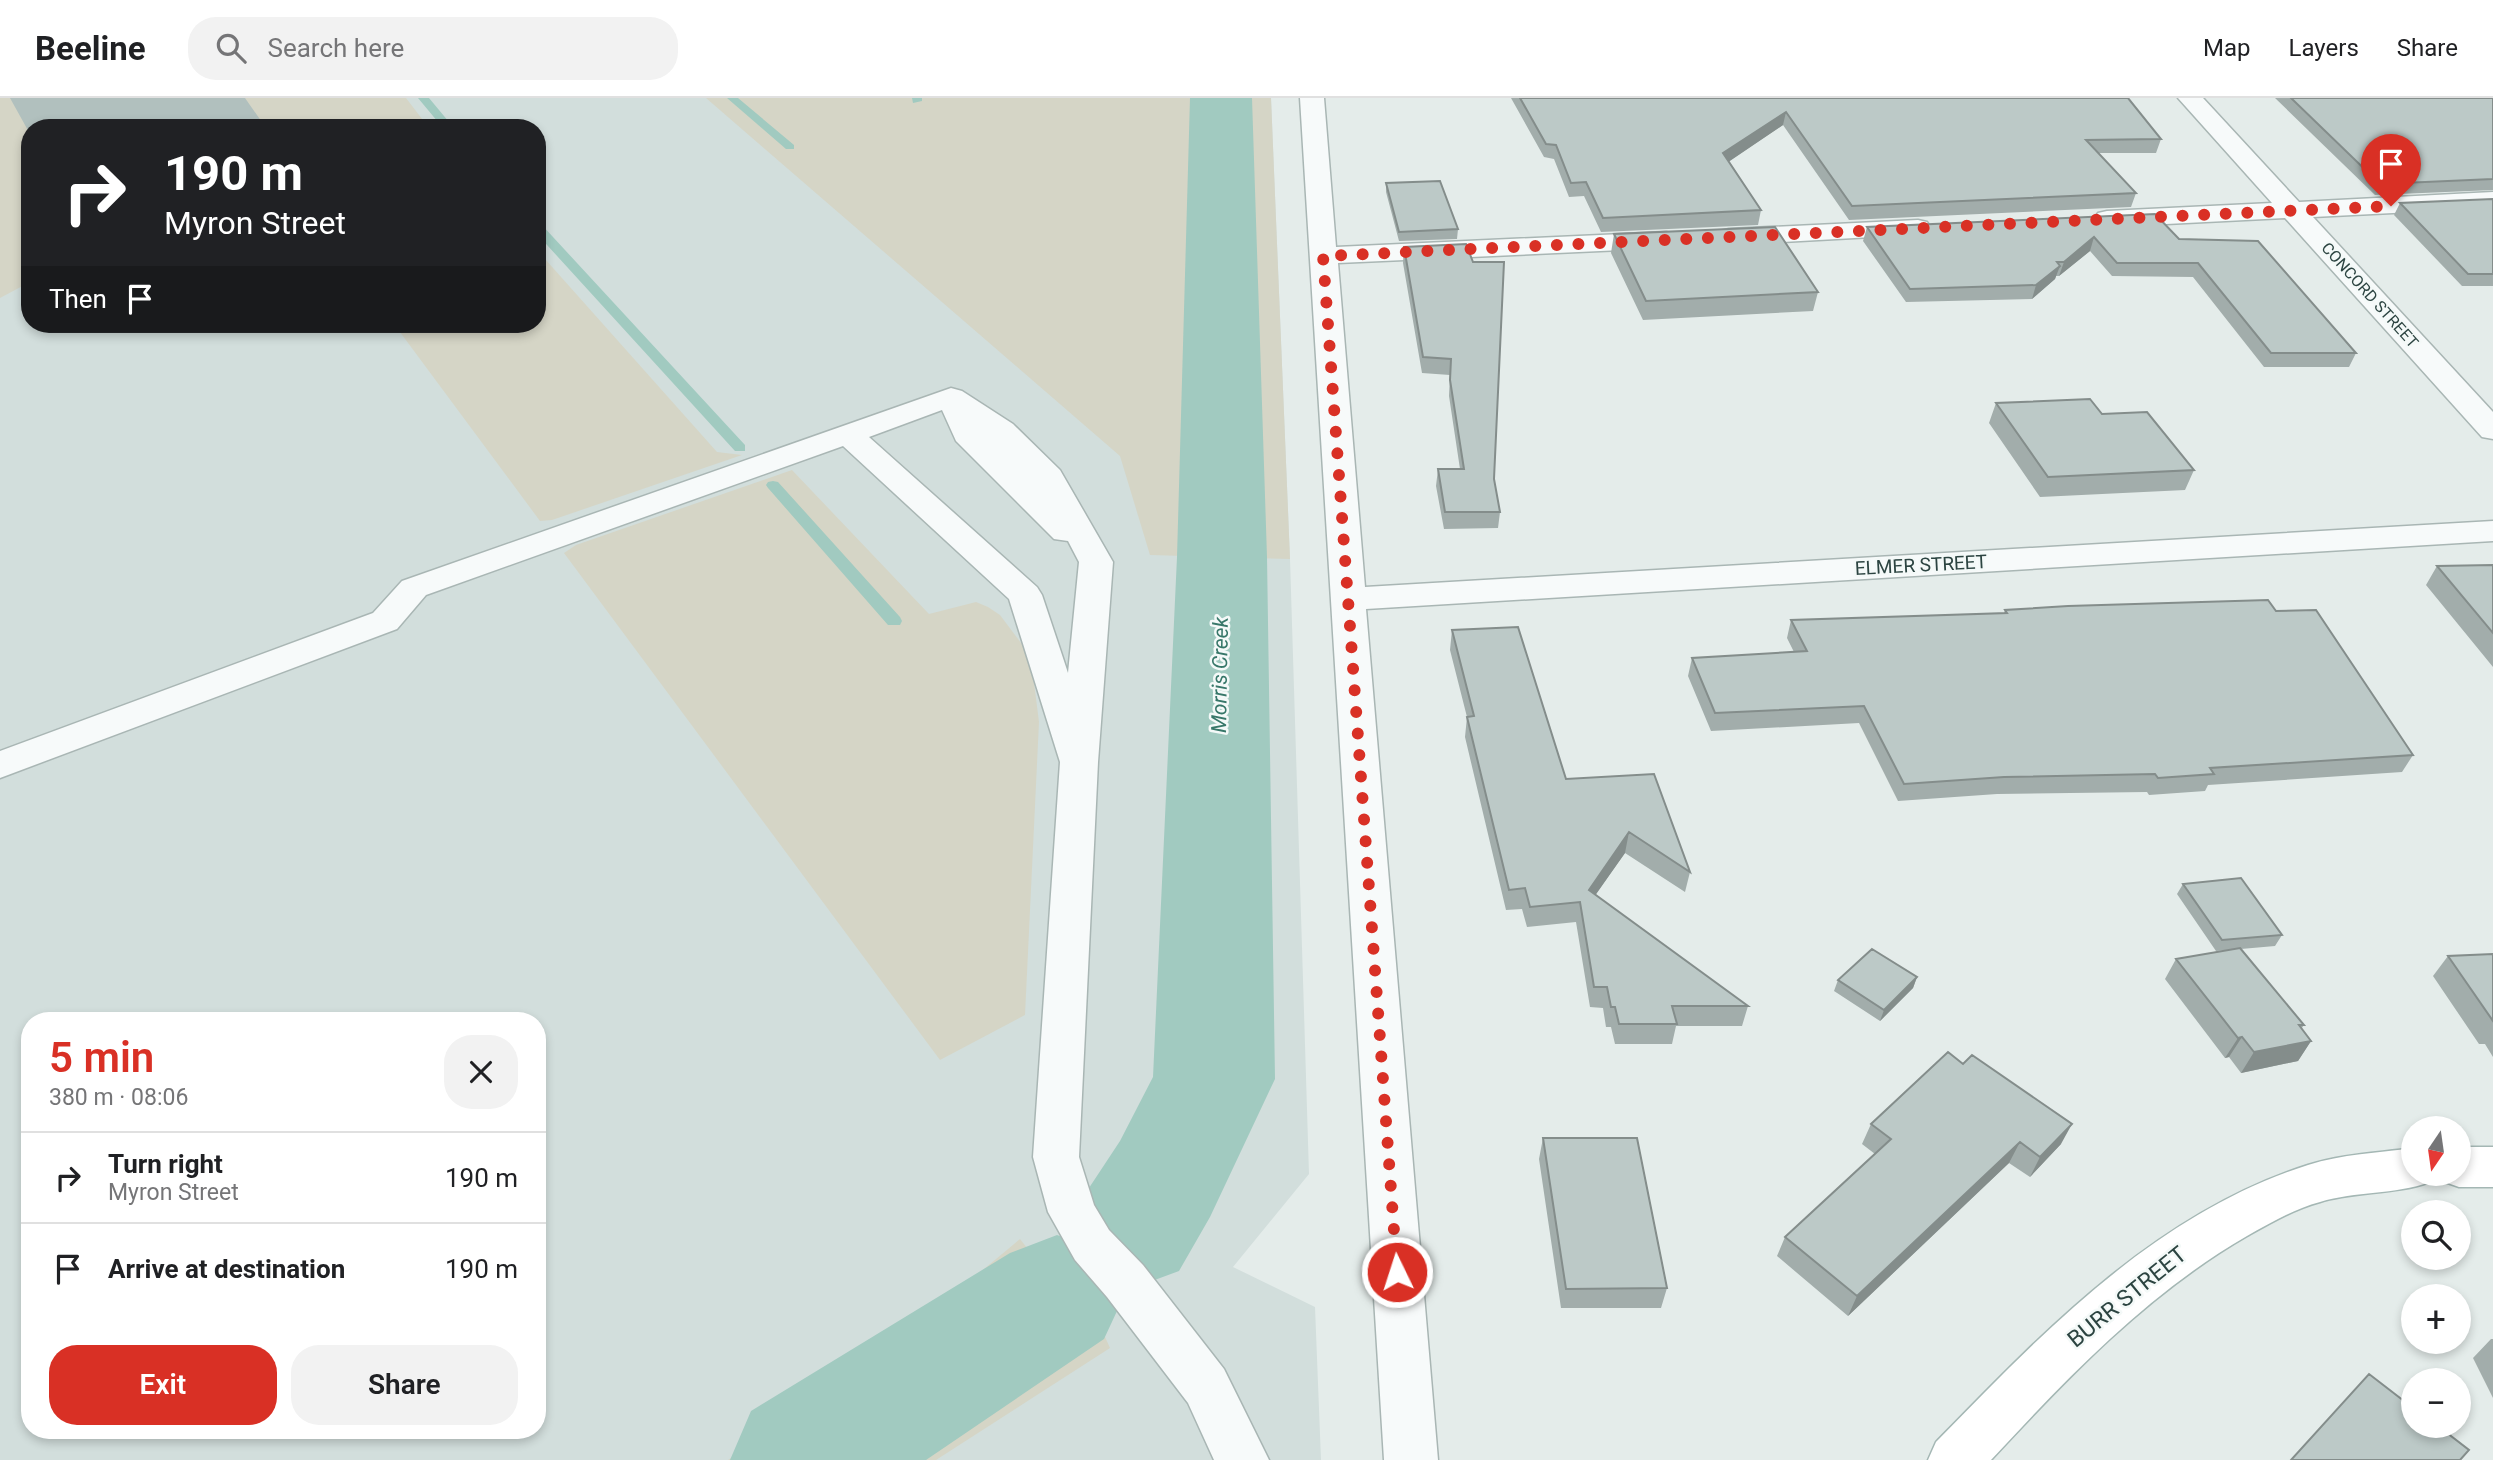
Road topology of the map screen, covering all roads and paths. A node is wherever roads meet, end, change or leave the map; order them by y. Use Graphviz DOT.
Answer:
graph roads {
  1 [pos="1312,98"];
  2 [pos="2190,98"];
  3 [pos="2493,200"];
  4 [pos="2294,211"];
  5 [pos="2075,221"];
  6 [pos="1950,227"];
  7 [pos="1323,256"];
  8 [pos="2493,430"];
  9 [pos="849,435"];
  10 [pos="2493,531"];
  11 [pos="1348,599"];
  12 [pos="1079,762"];
  13 [pos="0,765"];
  14 [pos="2471,1167"];
  15 [pos="2493,1167"];
  16 [pos="2401,1170"];
  17 [pos="1242,1460"];
  18 [pos="1411,1460"];
  19 [pos="1955,1460"];
  1 -- 7 [label="street"];
  2 -- 4 [label="street, CONCORD STREET"];
  3 -- 4 [label="street"];
  4 -- 5 [label="street"];
  4 -- 8 [label="street, CONCORD STREET"];
  6 -- 7 [label="street"];
  7 -- 11 [label="street"];
  9 -- 12 [label="street"];
  9 -- 12 [label="street"];
  9 -- 13 [label="street"];
  10 -- 11 [label="street, ELMER STREET"];
  11 -- 18 [label="street"];
  12 -- 17 [label="street"];
  14 -- 15 [label="main road"];
  16 -- 19 [label="main road, BURR STREET"];
}
